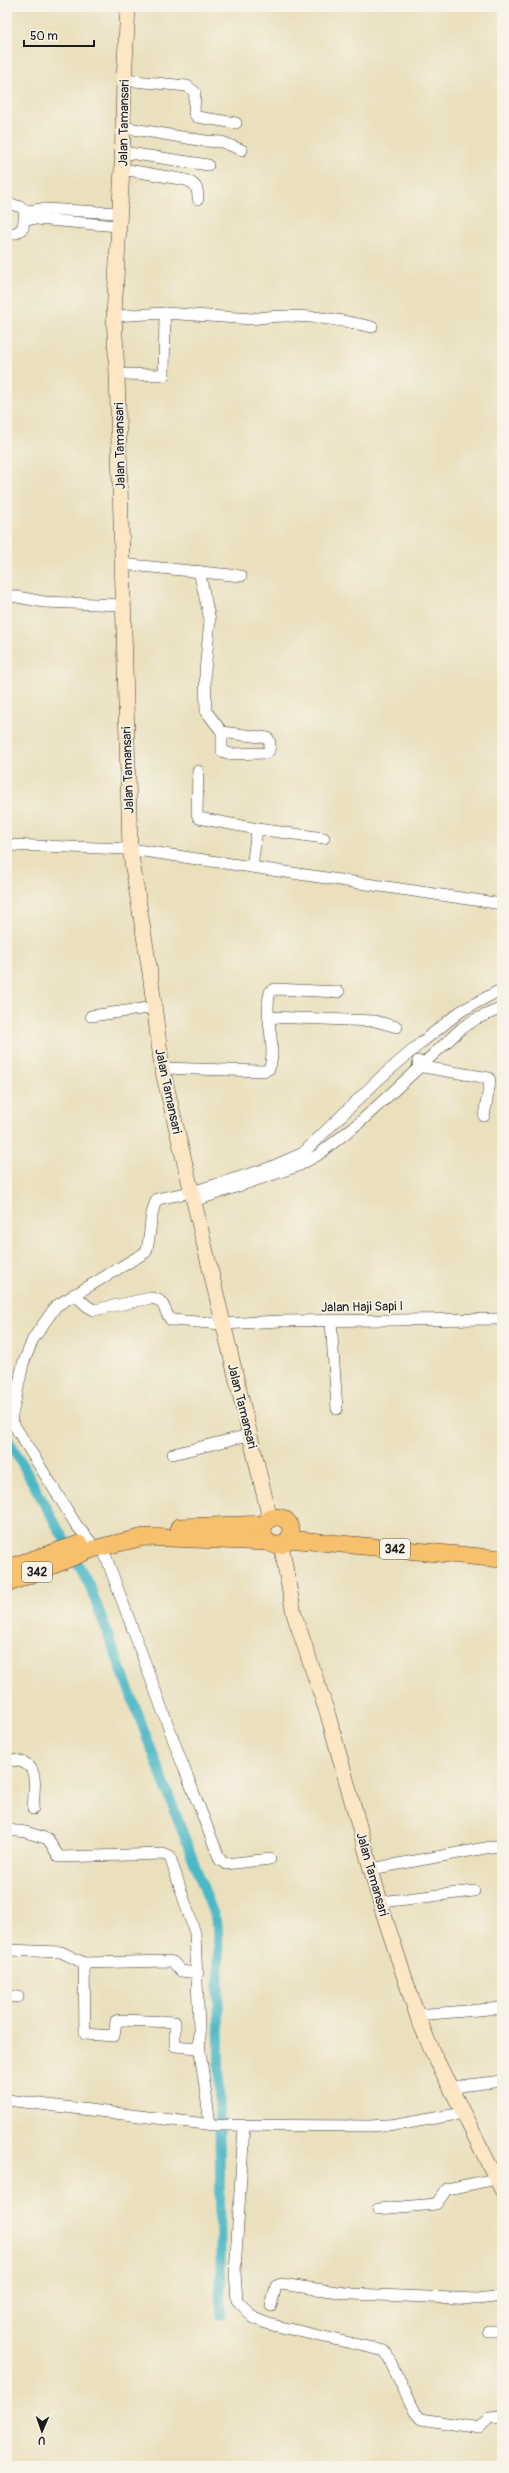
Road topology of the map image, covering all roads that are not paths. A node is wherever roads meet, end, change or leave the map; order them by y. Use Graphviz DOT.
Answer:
graph roads {
  1 [pos="128,7"];
  2 [pos="124,80"];
  3 [pos="236,123"];
  4 [pos="122,127"];
  5 [pos="242,150"];
  6 [pos="122,152"];
  7 [pos="208,165"];
  8 [pos="122,169"];
  9 [pos="198,199"];
  10 [pos="7,203"];
  11 [pos="25,214"];
  12 [pos="119,220"];
  13 [pos="7,234"];
  14 [pos="165,313"];
  15 [pos="114,316"];
  16 [pos="372,327"];
  17 [pos="117,374"];
  18 [pos="121,564"];
  19 [pos="199,571"];
  20 [pos="241,576"];
  21 [pos="7,595"];
  22 [pos="122,605"];
  23 [pos="222,732"];
  24 [pos="198,771"];
  25 [pos="257,829"];
  26 [pos="324,838"];
  27 [pos="7,845"];
  28 [pos="130,849"];
  29 [pos="252,867"];
  30 [pos="502,904"];
  31 [pos="502,989"];
  32 [pos="339,992"];
  33 [pos="155,1007"];
  34 [pos="502,1008"];
  35 [pos="91,1016"];
  36 [pos="268,1016"];
  37 [pos="397,1027"];
  38 [pos="415,1049"];
  39 [pos="419,1066"];
  40 [pos="162,1068"];
  41 [pos="484,1116"];
  42 [pos="193,1196"];
  43 [pos="74,1294"];
  44 [pos="502,1319"];
  45 [pos="331,1322"];
  46 [pos="223,1324"];
  47 [pos="337,1409"];
  48 [pos="9,1417"];
  49 [pos="249,1435"];
  50 [pos="173,1454"];
  51 [pos="267,1521"];
  52 [pos="282,1539"];
  53 [pos="92,1545"];
  54 [pos="502,1550"];
  55 [pos="502,1558"];
  56 [pos="33,1567"];
  57 [pos="7,1568"];
  58 [pos="7,1584"];
  59 [pos="7,1760"];
  60 [pos="33,1808"];
  61 [pos="7,1830"];
  62 [pos="502,1845"];
  63 [pos="270,1859"];
  64 [pos="371,1869"];
  65 [pos="474,1891"];
  66 [pos="381,1902"];
  67 [pos="7,1950"];
  68 [pos="84,1963"];
  69 [pos="198,1974"];
  70 [pos="502,2008"];
  71 [pos="417,2015"];
  72 [pos="200,2052"];
  73 [pos="502,2081"];
  74 [pos="451,2087"];
  75 [pos="7,2100"];
  76 [pos="463,2113"];
  77 [pos="212,2125"];
  78 [pos="244,2127"];
  79 [pos="499,2185"];
  80 [pos="378,2209"];
  81 [pos="502,2296"];
  82 [pos="271,2306"];
  83 [pos="488,2331"];
  84 [pos="502,2331"];
  85 [pos="502,2417"];
  1 -- 2 [label="main road, Jalan Tamansari"];
  2 -- 3 [label="street"];
  2 -- 4 [label="main road, Jalan Tamansari"];
  4 -- 5 [label="street"];
  4 -- 6 [label="main road, Jalan Tamansari"];
  6 -- 7 [label="street"];
  6 -- 8 [label="main road, Jalan Tamansari"];
  8 -- 9 [label="street"];
  8 -- 12 [label="main road, Jalan Tamansari"];
  10 -- 11 [label="street"];
  11 -- 12 [label="street"];
  11 -- 13 [label="street"];
  12 -- 15 [label="main road, Jalan Tamansari"];
  14 -- 15 [label="street"];
  14 -- 16 [label="street"];
  14 -- 17 [label="street"];
  15 -- 17 [label="main road, Jalan Tamansari"];
  17 -- 18 [label="main road, Jalan Tamansari"];
  18 -- 19 [label="street"];
  18 -- 22 [label="main road, Jalan Tamansari"];
  19 -- 20 [label="street"];
  19 -- 23 [label="street"];
  21 -- 22 [label="street"];
  22 -- 28 [label="main road, Jalan Tamansari"];
  24 -- 25 [label="street"];
  25 -- 26 [label="street"];
  25 -- 29 [label="street"];
  27 -- 28 [label="street"];
  28 -- 29 [label="street"];
  28 -- 33 [label="main road, Jalan Tamansari"];
  29 -- 30 [label="street"];
  31 -- 38 [label="street"];
  32 -- 36 [label="street"];
  33 -- 35 [label="street"];
  33 -- 40 [label="main road, Jalan Tamansari"];
  34 -- 39 [label="street"];
  36 -- 37 [label="street"];
  36 -- 40 [label="street"];
  38 -- 39 [label="street"];
  38 -- 42 [label="street"];
  39 -- 41 [label="street"];
  39 -- 42 [label="street"];
  40 -- 42 [label="main road, Jalan Tamansari"];
  42 -- 43 [label="street"];
  42 -- 46 [label="main road, Jalan Tamansari"];
  43 -- 46 [label="street, Jalan Haji Sapi I"];
  43 -- 48 [label="street"];
  44 -- 45 [label="street, Jalan Haji Sapi I"];
  45 -- 46 [label="street, Jalan Haji Sapi I"];
  45 -- 47 [label="street"];
  46 -- 49 [label="main road, Jalan Tamansari"];
  48 -- 53 [label="street"];
  49 -- 50 [label="street"];
  49 -- 51 [label="main road, Jalan Tamansari"];
  51 -- 52 [label="main road"];
  51 -- 52 [label="main road"];
  51 -- 53 [label="main road, 342"];
  52 -- 53 [label="main road, 342"];
  52 -- 54 [label="main road, 342"];
  52 -- 55 [label="main road, 342"];
  52 -- 64 [label="main road, Jalan Tamansari"];
  53 -- 56 [label="main road, 342"];
  53 -- 63 [label="street"];
  56 -- 57 [label="main road, 342"];
  56 -- 58 [label="main road, 342"];
  59 -- 60 [label="street"];
  61 -- 69 [label="street"];
  62 -- 64 [label="street"];
  64 -- 66 [label="main road, Jalan Tamansari"];
  65 -- 66 [label="street"];
  66 -- 71 [label="main road, Jalan Tamansari"];
  67 -- 68 [label="street"];
  68 -- 69 [label="street"];
  68 -- 72 [label="street"];
  69 -- 72 [label="street"];
  70 -- 71 [label="street"];
  71 -- 74 [label="main road, Jalan Tamansari"];
  72 -- 77 [label="street"];
  73 -- 74 [label="street"];
  74 -- 76 [label="main road, Jalan Tamansari"];
  75 -- 77 [label="street"];
  76 -- 78 [label="street"];
  76 -- 79 [label="main road, Jalan Tamansari"];
  77 -- 78 [label="street"];
  78 -- 85 [label="street"];
  79 -- 80 [label="street"];
  81 -- 82 [label="street"];
  83 -- 84 [label="street"];
}
